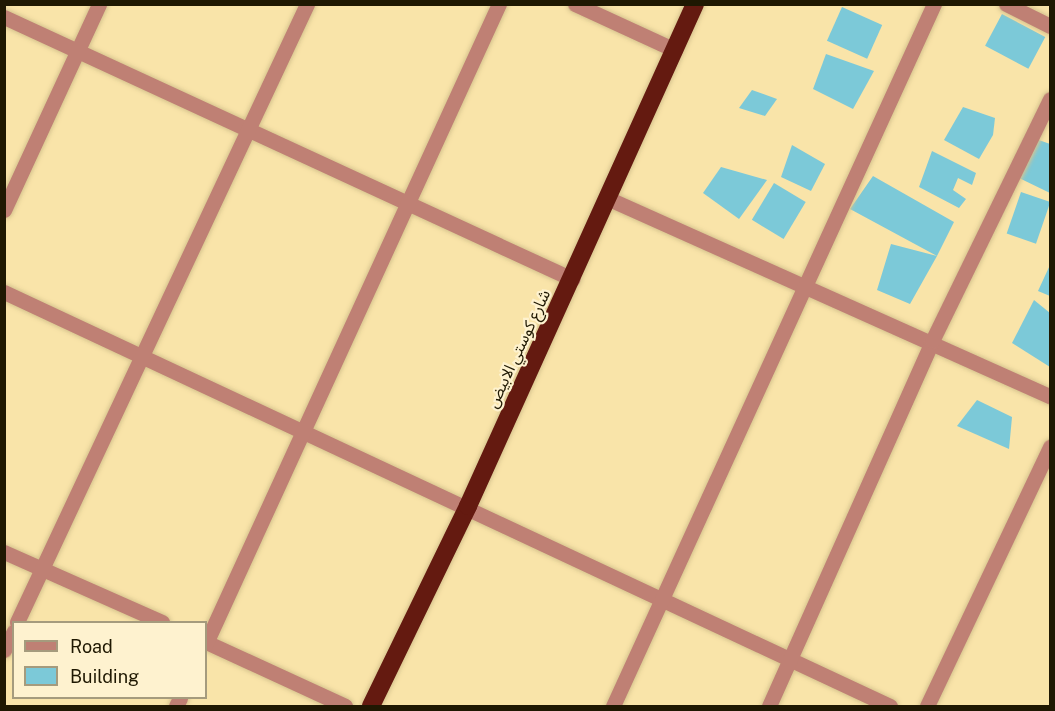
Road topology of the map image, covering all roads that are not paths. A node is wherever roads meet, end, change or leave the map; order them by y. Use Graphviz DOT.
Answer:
graph roads {
  1 [pos="99,4"];
  2 [pos="307,4"];
  3 [pos="499,4"];
  4 [pos="575,4"];
  5 [pos="695,4"];
  6 [pos="934,4"];
  7 [pos="1006,4"];
  8 [pos="4,17"];
  9 [pos="1050,26"];
  10 [pos="675,50"];
  11 [pos="77,52"];
  12 [pos="1050,99"];
  13 [pos="248,128"];
  14 [pos="609,199"];
  15 [pos="406,204"];
  16 [pos="4,210"];
  17 [pos="572,279"];
  18 [pos="807,285"];
  19 [pos="4,292"];
  20 [pos="932,341"];
  21 [pos="142,357"];
  22 [pos="1050,396"];
  23 [pos="303,434"];
  24 [pos="1050,447"];
  25 [pos="468,506"];
  26 [pos="4,552"];
  27 [pos="42,569"];
  28 [pos="664,599"];
  29 [pos="17,621"];
  30 [pos="160,621"];
  31 [pos="12,635"];
  32 [pos="207,641"];
  33 [pos="207,643"];
  34 [pos="4,650"];
  35 [pos="790,659"];
  36 [pos="345,706"];
  37 [pos="371,706"];
  38 [pos="613,706"];
  39 [pos="769,706"];
  40 [pos="890,706"];
  41 [pos="927,706"];
  1 -- 11 [label="street"];
  2 -- 13 [label="street"];
  3 -- 15 [label="street"];
  4 -- 10 [label="street"];
  5 -- 10 [label="highway, شارع كوستي الابيض"];
  6 -- 18 [label="street"];
  7 -- 9 [label="street"];
  8 -- 11 [label="street"];
  10 -- 14 [label="highway, شارع كوستي الابيض"];
  11 -- 13 [label="street"];
  11 -- 16 [label="street"];
  12 -- 20 [label="street"];
  13 -- 15 [label="street"];
  13 -- 21 [label="street"];
  14 -- 17 [label="highway, شارع كوستي الابيض"];
  14 -- 18 [label="street"];
  15 -- 17 [label="street"];
  15 -- 23 [label="street"];
  17 -- 25 [label="highway, شارع كوستي الابيض"];
  18 -- 20 [label="street"];
  18 -- 28 [label="street"];
  19 -- 21 [label="street"];
  20 -- 22 [label="street"];
  20 -- 35 [label="street"];
  21 -- 23 [label="street"];
  21 -- 27 [label="street"];
  23 -- 25 [label="street"];
  23 -- 32 [label="street"];
  24 -- 41 [label="street"];
  25 -- 28 [label="street"];
  25 -- 37 [label="highway, شارع كوستي الابيض"];
  26 -- 27 [label="street"];
  27 -- 29 [label="street"];
  27 -- 30 [label="street"];
  28 -- 35 [label="street"];
  28 -- 38 [label="street"];
  31 -- 34 [label="street"];
  33 -- 36 [label="street"];
  35 -- 39 [label="street"];
  35 -- 40 [label="street"];
}
